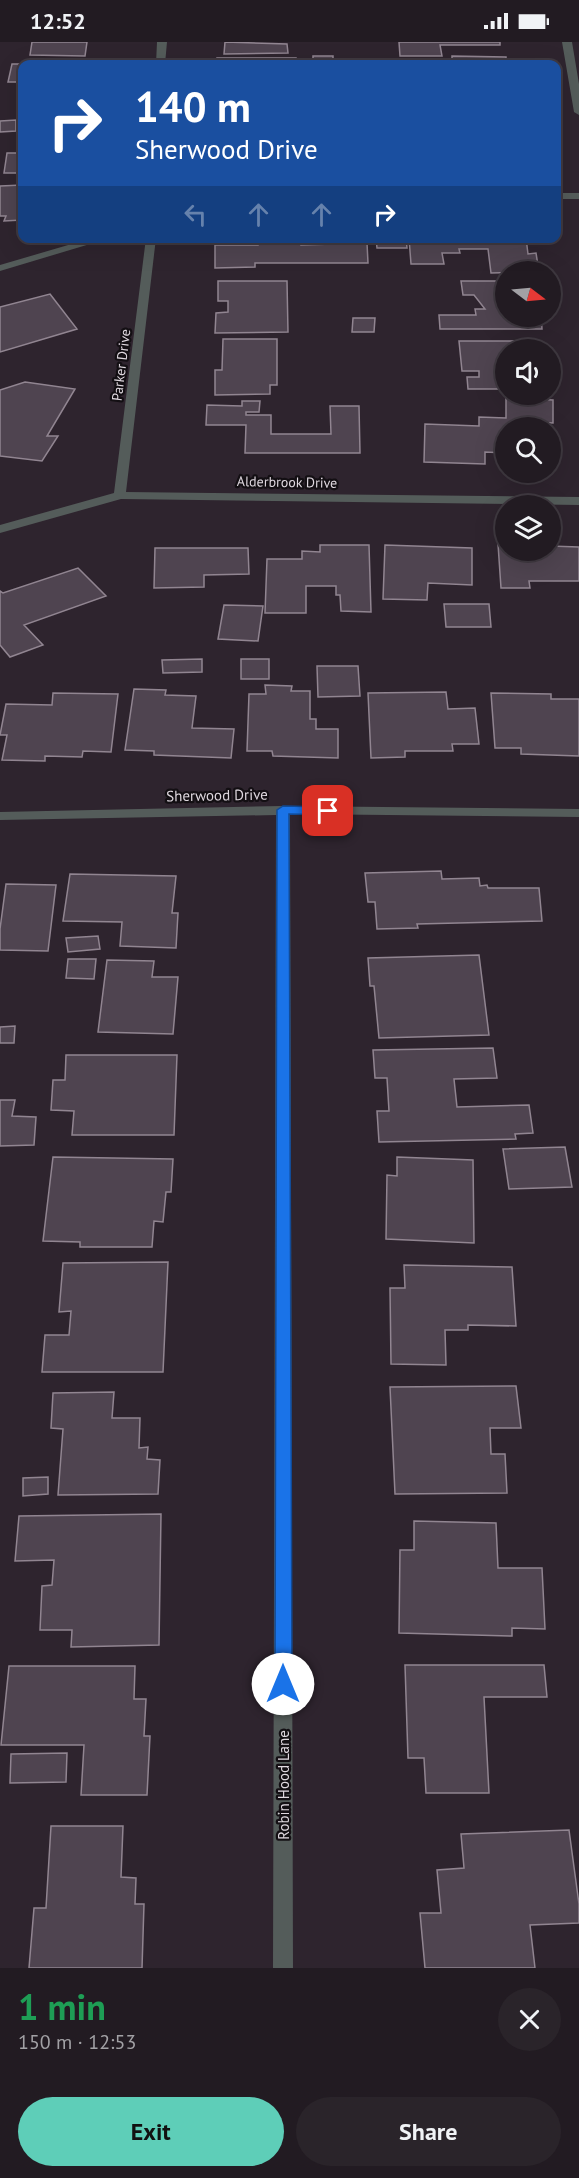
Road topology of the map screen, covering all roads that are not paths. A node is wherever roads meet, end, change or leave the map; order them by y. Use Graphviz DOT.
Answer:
graph roads {
  1 [pos="162,42"];
  2 [pos="567,42"];
  3 [pos="161,60"];
  4 [pos="579,112"];
  5 [pos="561,196"];
  6 [pos="579,196"];
  7 [pos="88,243"];
  8 [pos="151,243"];
  9 [pos="0,268"];
  10 [pos="120,495"];
  11 [pos="579,501"];
  12 [pos="0,529"];
  13 [pos="283,810"];
  14 [pos="579,813"];
  15 [pos="0,816"];
  16 [pos="284,1968"];
  1 -- 3 [label="street"];
  2 -- 4 [label="street"];
  5 -- 6 [label="street"];
  7 -- 9 [label="street"];
  8 -- 10 [label="street, Parker Drive"];
  10 -- 11 [label="street, Alderbrook Drive"];
  10 -- 12 [label="street, Alderbrook Drive"];
  13 -- 14 [label="street, Sherwood Drive"];
  13 -- 15 [label="street, Sherwood Drive"];
  13 -- 16 [label="street, Robin Hood Lane"];
}
